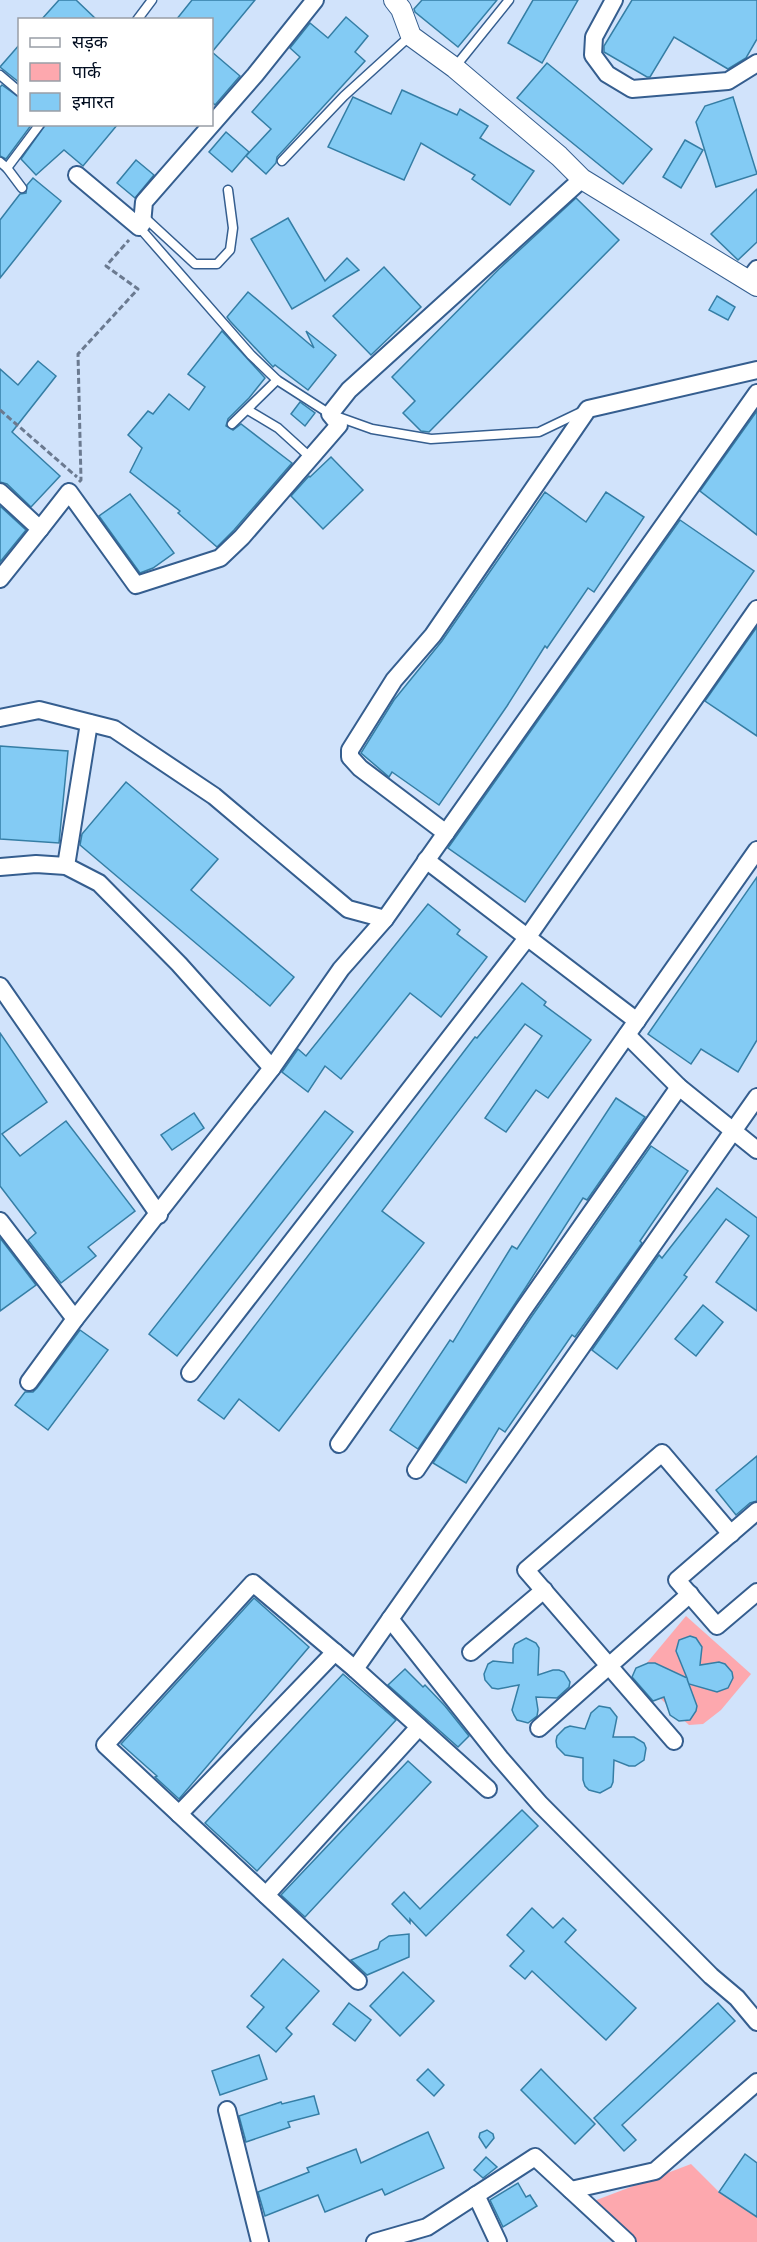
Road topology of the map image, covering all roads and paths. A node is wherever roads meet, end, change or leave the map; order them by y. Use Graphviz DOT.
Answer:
graph roads {
  1 [pos="152,0"];
  2 [pos="315,0"];
  3 [pos="509,0"];
  4 [pos="614,0"];
  5 [pos="401,3"];
  6 [pos="138,18"];
  7 [pos="411,36"];
  8 [pos="757,63"];
  9 [pos="455,68"];
  10 [pos="0,75"];
  11 [pos="18,90"];
  12 [pos="213,123"];
  13 [pos="38,126"];
  14 [pos="210,126"];
  15 [pos="282,161"];
  16 [pos="4,165"];
  17 [pos="77,175"];
  18 [pos="582,180"];
  19 [pos="22,188"];
  20 [pos="228,190"];
  21 [pos="141,222"];
  22 [pos="754,279"];
  23 [pos="757,370"];
  24 [pos="277,380"];
  25 [pos="757,393"];
  26 [pos="588,409"];
  27 [pos="0,410"];
  28 [pos="248,410"];
  29 [pos="330,414"];
  30 [pos="232,424"];
  31 [pos="311,458"];
  32 [pos="75,486"];
  33 [pos="0,492"];
  34 [pos="40,529"];
  35 [pos="0,579"];
  36 [pos="757,609"];
  37 [pos="0,718"];
  38 [pos="89,723"];
  39 [pos="446,833"];
  40 [pos="757,850"];
  41 [pos="426,860"];
  42 [pos="66,866"];
  43 [pos="0,867"];
  44 [pos="385,919"];
  45 [pos="527,938"];
  46 [pos="0,986"];
  47 [pos="637,1021"];
  48 [pos="627,1035"];
  49 [pos="272,1068"];
  50 [pos="679,1087"];
  51 [pos="757,1097"];
  52 [pos="735,1130"];
  53 [pos="757,1150"];
  54 [pos="159,1215"];
  55 [pos="0,1221"];
  56 [pos="75,1319"];
  57 [pos="190,1373"];
  58 [pos="29,1382"];
  59 [pos="339,1444"];
  60 [pos="417,1470"];
  61 [pos="757,1511"];
  62 [pos="731,1534"];
  63 [pos="544,1590"];
  64 [pos="757,1592"];
  65 [pos="690,1594"];
  66 [pos="390,1619"];
  67 [pos="334,1652"];
  68 [pos="471,1652"];
  69 [pos="609,1666"];
  70 [pos="355,1669"];
  71 [pos="419,1727"];
  72 [pos="539,1728"];
  73 [pos="674,1741"];
  74 [pos="488,1789"];
  75 [pos="179,1814"];
  76 [pos="266,1895"];
  77 [pos="358,1981"];
  78 [pos="757,2022"];
  79 [pos="757,2082"];
  80 [pos="227,2110"];
  81 [pos="571,2190"];
  82 [pos="476,2196"];
  83 [pos="260,2242"];
  84 [pos="375,2242"];
  85 [pos="498,2242"];
  86 [pos="627,2242"];
  1 -- 6 [label="lane"];
  2 -- 12 [label="street"];
  3 -- 9 [label="lane"];
  4 -- 8 [label="street"];
  5 -- 7 [label="street"];
  7 -- 9 [label="street"];
  7 -- 15 [label="lane"];
  9 -- 18 [label="street"];
  10 -- 11 [label="lane"];
  13 -- 16 [label="lane"];
  14 -- 21 [label="street"];
  16 -- 19 [label="lane"];
  17 -- 21 [label="street"];
  18 -- 22 [label="street"];
  18 -- 29 [label="street"];
  20 -- 21 [label="lane"];
  21 -- 24 [label="lane"];
  21 -- 32 [label="path"];
  23 -- 26 [label="street"];
  24 -- 28 [label="lane"];
  24 -- 29 [label="lane"];
  25 -- 39 [label="street"];
  26 -- 29 [label="lane"];
  26 -- 39 [label="street"];
  27 -- 32 [label="path"];
  28 -- 30 [label="lane"];
  28 -- 31 [label="lane"];
  29 -- 31 [label="street"];
  31 -- 32 [label="street"];
  32 -- 34 [label="street"];
  33 -- 34 [label="street"];
  34 -- 35 [label="street"];
  36 -- 45 [label="street"];
  37 -- 38 [label="street"];
  38 -- 42 [label="street"];
  38 -- 44 [label="street"];
  39 -- 41 [label="street"];
  40 -- 47 [label="street"];
  41 -- 44 [label="street"];
  41 -- 45 [label="street"];
  42 -- 43 [label="street"];
  42 -- 49 [label="street"];
  44 -- 49 [label="street"];
  45 -- 47 [label="street"];
  45 -- 57 [label="street"];
  46 -- 54 [label="street"];
  47 -- 48 [label="street"];
  48 -- 50 [label="street"];
  48 -- 59 [label="street"];
  49 -- 54 [label="street"];
  50 -- 52 [label="street"];
  50 -- 60 [label="street"];
  51 -- 52 [label="street"];
  52 -- 53 [label="street"];
  52 -- 66 [label="street"];
  54 -- 56 [label="street"];
  55 -- 56 [label="street"];
  56 -- 58 [label="street"];
  61 -- 62 [label="street"];
  62 -- 63 [label="street"];
  62 -- 65 [label="street"];
  63 -- 68 [label="street"];
  63 -- 69 [label="street"];
  64 -- 65 [label="street"];
  65 -- 69 [label="street"];
  66 -- 70 [label="street"];
  66 -- 78 [label="street"];
  67 -- 70 [label="street"];
  67 -- 75 [label="street"];
  67 -- 75 [label="street"];
  69 -- 72 [label="street"];
  69 -- 73 [label="street"];
  70 -- 71 [label="street"];
  71 -- 74 [label="street"];
  71 -- 76 [label="street"];
  75 -- 76 [label="street"];
  76 -- 77 [label="street"];
  79 -- 81 [label="street"];
  80 -- 83 [label="street"];
  81 -- 82 [label="street"];
  81 -- 86 [label="street"];
  82 -- 84 [label="street"];
  82 -- 85 [label="street"];
}
